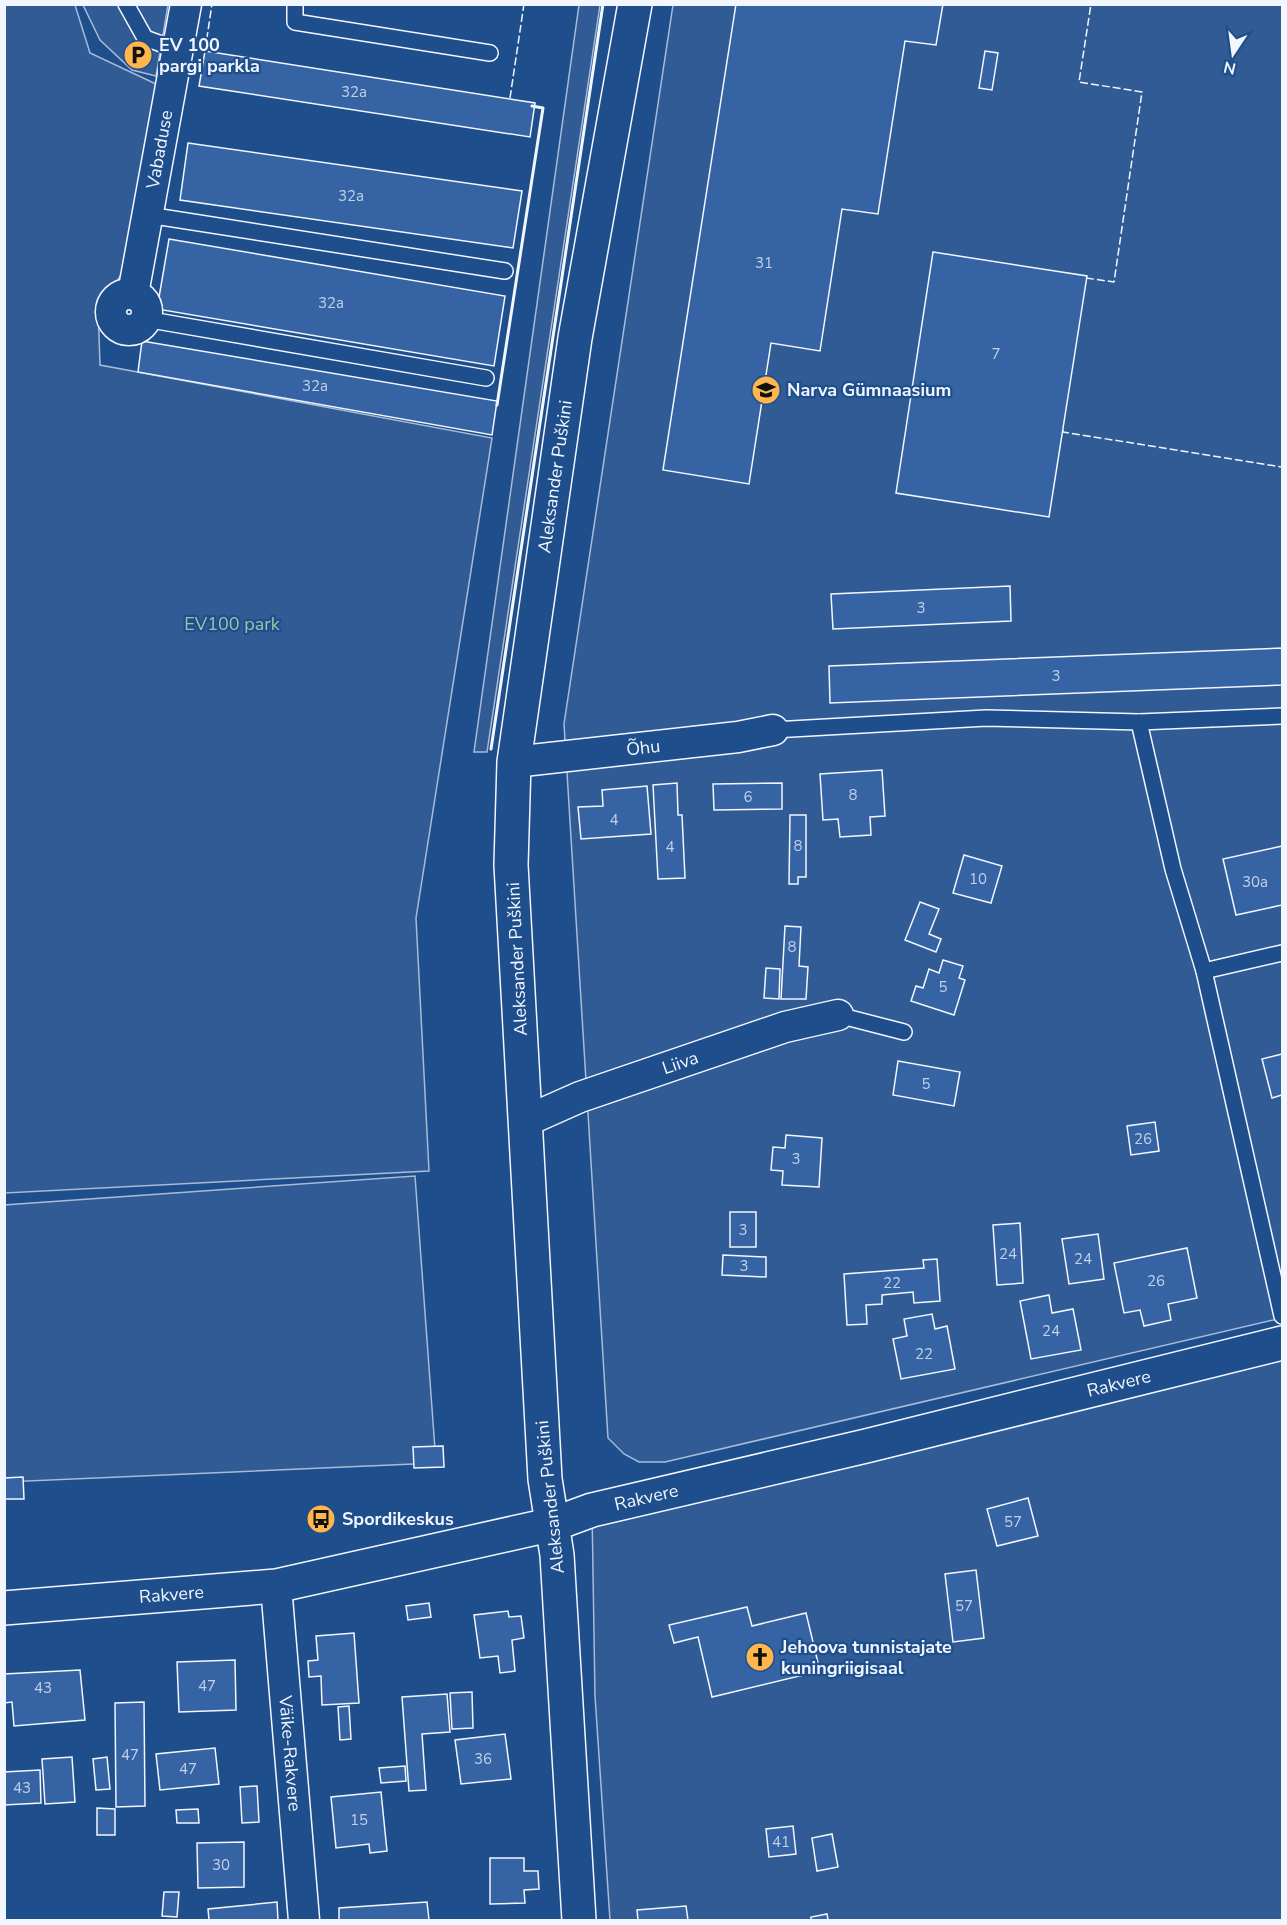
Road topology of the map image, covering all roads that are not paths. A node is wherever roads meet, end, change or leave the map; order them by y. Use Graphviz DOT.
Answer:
graph roads {
  1 [pos="126,4"];
  2 [pos="186,4"];
  3 [pos="295,4"];
  4 [pos="635,4"];
  5 [pos="177,50"];
  6 [pos="490,52"];
  7 [pos="148,215"];
  8 [pos="506,270"];
  9 [pos="139,307"];
  10 [pos="486,378"];
  11 [pos="1282,716"];
  12 [pos="1139,722"];
  13 [pos="773,730"];
  14 [pos="514,762"];
  15 [pos="1282,953"];
  16 [pos="1204,971"];
  17 [pos="838,1015"];
  18 [pos="904,1032"];
  19 [pos="526,1121"];
  20 [pos="1282,1317"];
  21 [pos="1282,1343"];
  22 [pos="554,1524"];
  23 [pos="276,1586"];
  24 [pos="4,1608"];
  25 [pos="304,1920"];
  26 [pos="579,1920"];
  1 -- 5 [label="lane"];
  2 -- 5 [label="street, Vabaduse"];
  3 -- 6 [label="lane"];
  4 -- 14 [label="main road, Aleksander Puškini"];
  5 -- 7 [label="street, Vabaduse"];
  7 -- 8 [label="lane"];
  7 -- 9 [label="street, Vabaduse"];
  9 -- 10 [label="lane"];
  11 -- 12 [label="lane"];
  12 -- 13 [label="lane"];
  12 -- 16 [label="lane"];
  13 -- 14 [label="street, Õhu"];
  14 -- 19 [label="main road, Aleksander Puškini"];
  15 -- 16 [label="lane"];
  16 -- 20 [label="lane"];
  17 -- 18 [label="lane"];
  17 -- 19 [label="street, Liiva"];
  19 -- 22 [label="main road, Aleksander Puškini"];
  21 -- 22 [label="main road, Rakvere"];
  22 -- 23 [label="main road, Rakvere"];
  22 -- 26 [label="main road, Aleksander Puškini"];
  23 -- 24 [label="main road, Rakvere"];
  23 -- 25 [label="street, Väike-Rakvere"];
}
